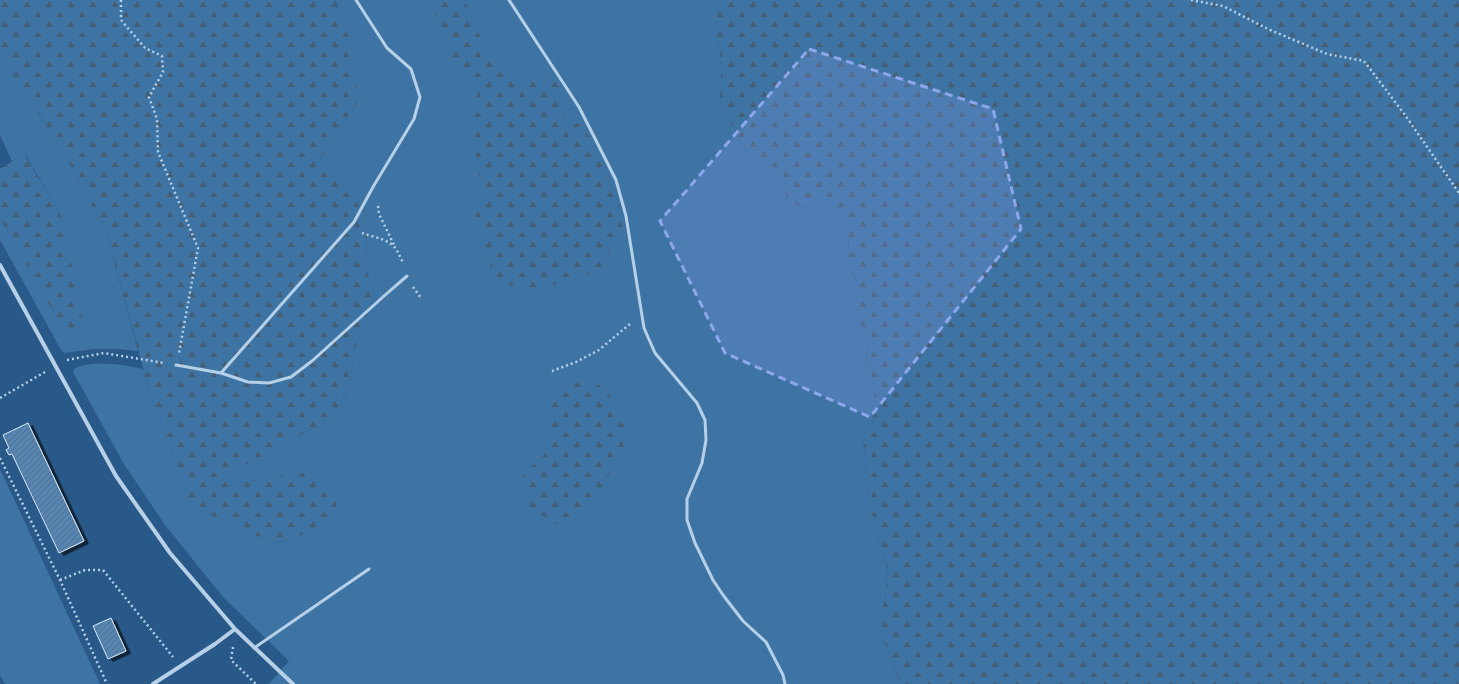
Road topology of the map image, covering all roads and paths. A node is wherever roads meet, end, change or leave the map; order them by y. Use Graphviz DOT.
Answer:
graph roads {
  1 [pos="121,0"];
  2 [pos="356,0"];
  3 [pos="509,0"];
  4 [pos="1191,0"];
  5 [pos="371,189"];
  6 [pos="1459,193"];
  7 [pos="348,229"];
  8 [pos="396,249"];
  9 [pos="0,265"];
  10 [pos="407,276"];
  11 [pos="421,298"];
  12 [pos="642,313"];
  13 [pos="176,365"];
  14 [pos="55,367"];
  15 [pos="552,371"];
  16 [pos="221,373"];
  17 [pos="1,397"];
  18 [pos="0,458"];
  19 [pos="369,568"];
  20 [pos="60,580"];
  21 [pos="235,629"];
  22 [pos="254,648"];
  23 [pos="181,666"];
  24 [pos="107,684"];
  25 [pos="153,684"];
  26 [pos="256,684"];
  27 [pos="292,684"];
  28 [pos="785,684"];
  1 -- 13 [label="path"];
  2 -- 5 [label="lane"];
  3 -- 12 [label="lane"];
  4 -- 6 [label="path"];
  5 -- 7 [label="lane"];
  5 -- 8 [label="path"];
  7 -- 8 [label="path"];
  7 -- 16 [label="lane"];
  8 -- 10 [label="path"];
  9 -- 14 [label="street"];
  10 -- 11 [label="path"];
  10 -- 16 [label="lane"];
  12 -- 15 [label="path"];
  12 -- 28 [label="lane"];
  13 -- 14 [label="path"];
  13 -- 16 [label="lane"];
  14 -- 17 [label="path"];
  14 -- 21 [label="street"];
  18 -- 20 [label="path"];
  19 -- 22 [label="lane"];
  20 -- 23 [label="path"];
  20 -- 24 [label="path"];
  21 -- 22 [label="street"];
  21 -- 23 [label="street"];
  21 -- 26 [label="path"];
  22 -- 27 [label="street"];
  23 -- 25 [label="street"];
}
